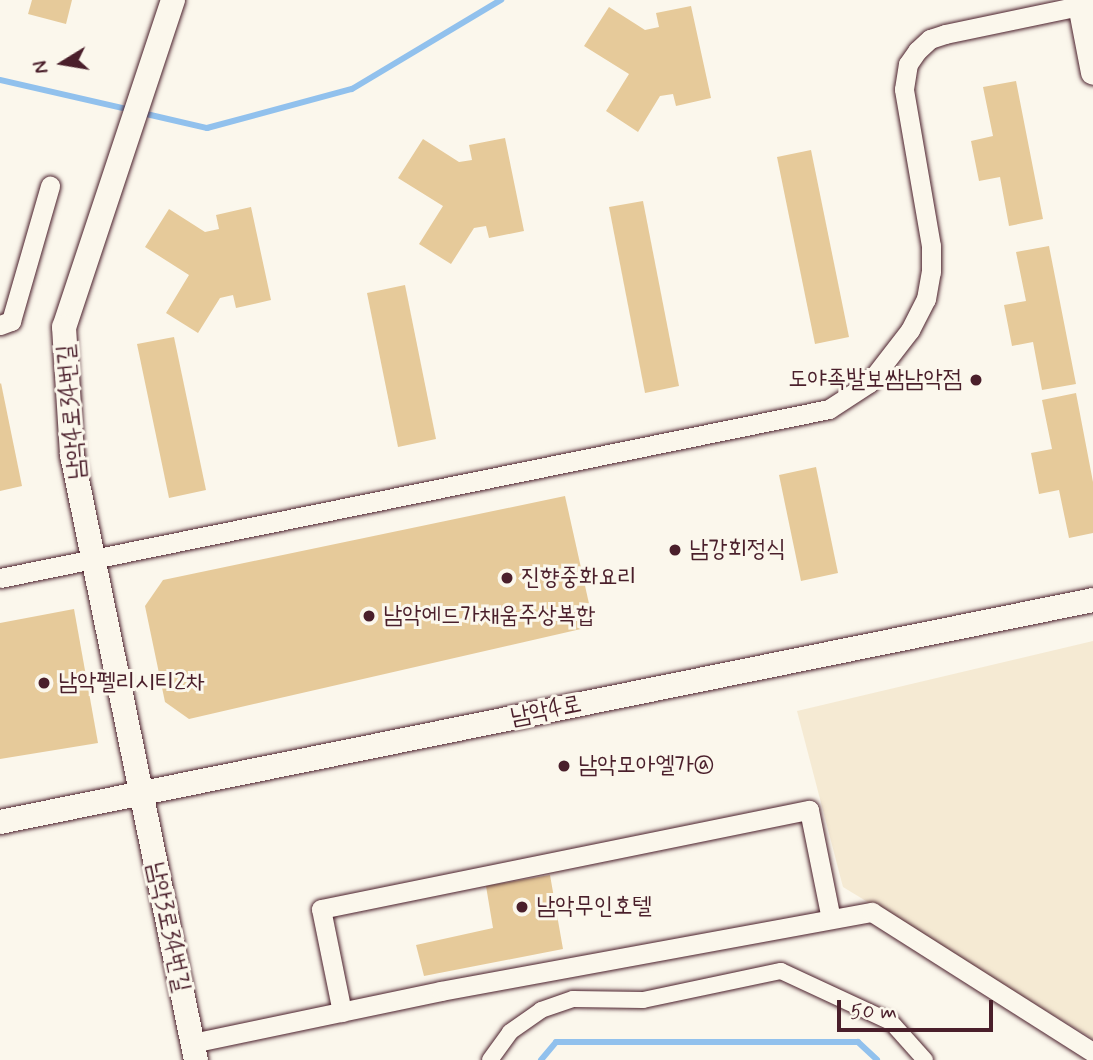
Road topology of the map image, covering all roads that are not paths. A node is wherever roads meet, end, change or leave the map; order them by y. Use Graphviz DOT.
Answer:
graph roads {
  1 [pos="173,0"];
  2 [pos="1084,3"];
  3 [pos="1093,73"];
  4 [pos="50,186"];
  5 [pos="0,325"];
  6 [pos="93,561"];
  7 [pos="0,578"];
  8 [pos="1093,600"];
  9 [pos="140,794"];
  10 [pos="0,822"];
  11 [pos="831,919"];
  12 [pos="342,1012"];
  13 [pos="194,1052"];
  14 [pos="1093,1052"];
  15 [pos="490,1060"];
  16 [pos="925,1060"];
  1 -- 6 [label="street, 남악4로34번길"];
  2 -- 3 [label="street"];
  2 -- 6 [label="street"];
  4 -- 5 [label="street"];
  6 -- 7 [label="street"];
  6 -- 9 [label="street, 남악4로34번길"];
  8 -- 9 [label="street, 남악4로"];
  9 -- 10 [label="street, 남악4로"];
  9 -- 13 [label="street, 남악3로34번길"];
  11 -- 12 [label="street"];
  11 -- 12 [label="street"];
  11 -- 14 [label="street"];
  12 -- 13 [label="street"];
  15 -- 16 [label="street"];
}
